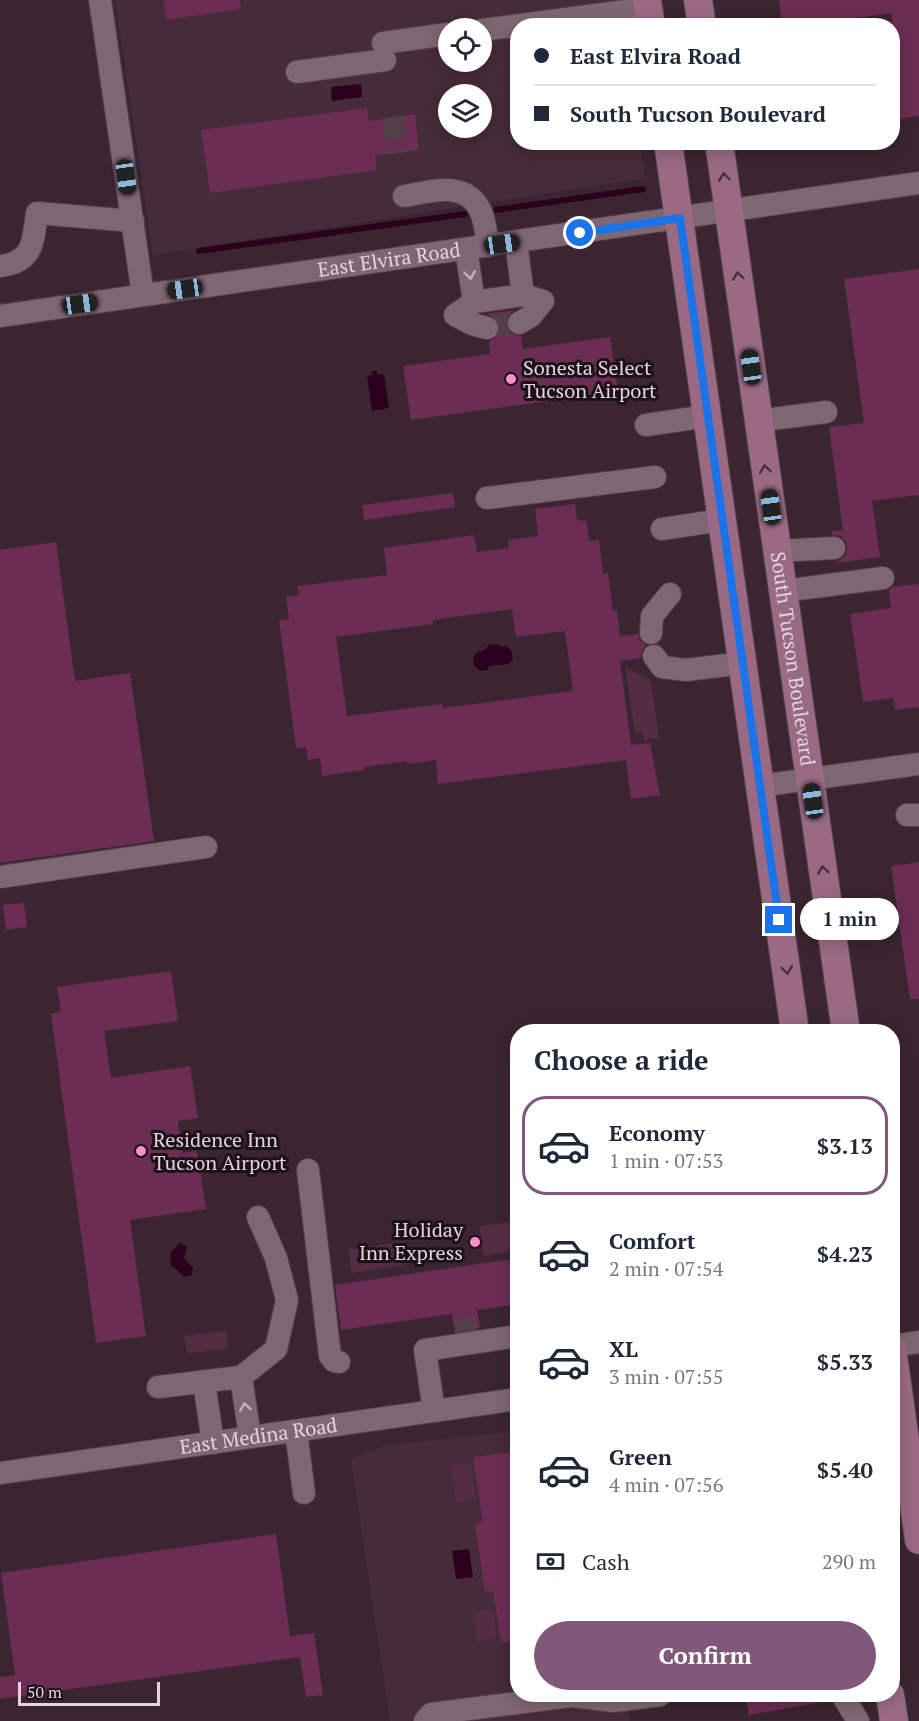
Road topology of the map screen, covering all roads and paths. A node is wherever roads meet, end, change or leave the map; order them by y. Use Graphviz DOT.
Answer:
graph roads {
  1 [pos="100,0"];
  2 [pos="698,0"];
  3 [pos="649,11"];
  4 [pos="587,18"];
  5 [pos="701,18"];
  6 [pos="510,27"];
  7 [pos="492,29"];
  8 [pos="438,37"];
  9 [pos="297,72"];
  10 [pos="669,150"];
  11 [pos="720,150"];
  12 [pos="919,183"];
  13 [pos="404,196"];
  14 [pos="729,211"];
  15 [pos="680,218"];
  16 [pos="132,221"];
  17 [pos="516,242"];
  18 [pos="477,247"];
  19 [pos="0,266"];
  20 [pos="143,295"];
  21 [pos="523,295"];
  22 [pos="474,302"];
  23 [pos="0,316"];
  24 [pos="519,323"];
  25 [pos="487,327"];
  26 [pos="826,412"];
  27 [pos="708,416"];
  28 [pos="758,421"];
  29 [pos="646,425"];
  30 [pos="654,477"];
  31 [pos="487,498"];
  32 [pos="722,520"];
  33 [pos="662,529"];
  34 [pos="834,548"];
  35 [pos="777,551"];
  36 [pos="883,578"];
  37 [pos="783,591"];
  38 [pos="670,594"];
  39 [pos="651,633"];
  40 [pos="654,656"];
  41 [pos="743,663"];
  42 [pos="919,764"];
  43 [pos="810,779"];
  44 [pos="760,786"];
  45 [pos="206,847"];
  46 [pos="0,877"];
  47 [pos="794,1024"];
  48 [pos="845,1024"];
  49 [pos="308,1170"];
  50 [pos="258,1217"];
  51 [pos="479,1327"];
  52 [pos="455,1330"];
  53 [pos="510,1332"];
  54 [pos="510,1336"];
  55 [pos="919,1342"];
  56 [pos="900,1346"];
  57 [pos="439,1348"];
  58 [pos="339,1362"];
  59 [pos="241,1377"];
  60 [pos="204,1382"];
  61 [pos="158,1387"];
  62 [pos="510,1400"];
  63 [pos="900,1404"];
  64 [pos="434,1411"];
  65 [pos="296,1431"];
  66 [pos="250,1437"];
  67 [pos="213,1443"];
  68 [pos="0,1473"];
  69 [pos="304,1493"];
  70 [pos="919,1540"];
  71 [pos="524,1702"];
  72 [pos="842,1702"];
  73 [pos="847,1702"];
  74 [pos="891,1702"];
  75 [pos="425,1721"];
  76 [pos="838,1721"];
  77 [pos="858,1721"];
  78 [pos="894,1721"];
  1 -- 16 [label="street"];
  2 -- 5 [label="main road"];
  3 -- 4 [label="street"];
  6 -- 7 [label="street"];
  8 -- 9 [label="street"];
  10 -- 15 [label="main road"];
  14 -- 11 [label="main road, South Tucson Boulevard, one-way"];
  12 -- 14 [label="street, East Elvira Road"];
  13 -- 18 [label="street"];
  14 -- 15 [label="street, East Elvira Road"];
  28 -- 14 [label="main road, South Tucson Boulevard, one-way"];
  15 -- 17 [label="street, East Elvira Road"];
  15 -- 27 [label="main road"];
  16 -- 19 [label="street"];
  16 -- 20 [label="street"];
  17 -- 18 [label="street, East Elvira Road"];
  17 -- 21 [label="street"];
  18 -- 20 [label="street, East Elvira Road"];
  18 -- 22 [label="street, one-way"];
  20 -- 23 [label="street, East Elvira Road"];
  21 -- 22 [label="street"];
  21 -- 24 [label="street"];
  22 -- 25 [label="street"];
  26 -- 28 [label="street"];
  27 -- 29 [label="street"];
  27 -- 32 [label="main road"];
  35 -- 28 [label="main road, South Tucson Boulevard, one-way"];
  30 -- 31 [label="street"];
  32 -- 33 [label="street"];
  32 -- 41 [label="main road"];
  34 -- 35 [label="street"];
  35 -- 37 [label="main road, South Tucson Boulevard"];
  36 -- 37 [label="street"];
  37 -- 43 [label="main road, South Tucson Boulevard"];
  38 -- 39 [label="street"];
  40 -- 41 [label="street"];
  41 -- 44 [label="main road"];
  42 -- 43 [label="street"];
  43 -- 44 [label="street"];
  48 -- 43 [label="main road, South Tucson Boulevard, one-way"];
  44 -- 47 [label="main road, one-way"];
  45 -- 46 [label="street"];
  49 -- 58 [label="street"];
  50 -- 59 [label="street"];
  51 -- 53 [label="street"];
  52 -- 57 [label="street"];
  54 -- 57 [label="street"];
  55 -- 56 [label="street"];
  57 -- 64 [label="street"];
  59 -- 60 [label="street"];
  66 -- 59 [label="street, one-way"];
  60 -- 61 [label="street"];
  60 -- 67 [label="street"];
  62 -- 64 [label="street, East Medina Road"];
  63 -- 70 [label="main road"];
  64 -- 65 [label="street, East Medina Road"];
  65 -- 66 [label="street, East Medina Road"];
  65 -- 69 [label="street"];
  66 -- 67 [label="street, East Medina Road"];
  67 -- 68 [label="street, East Medina Road"];
  71 -- 75 [label="street"];
  72 -- 76 [label="street"];
  73 -- 77 [label="street"];
  74 -- 78 [label="main road"];
}
